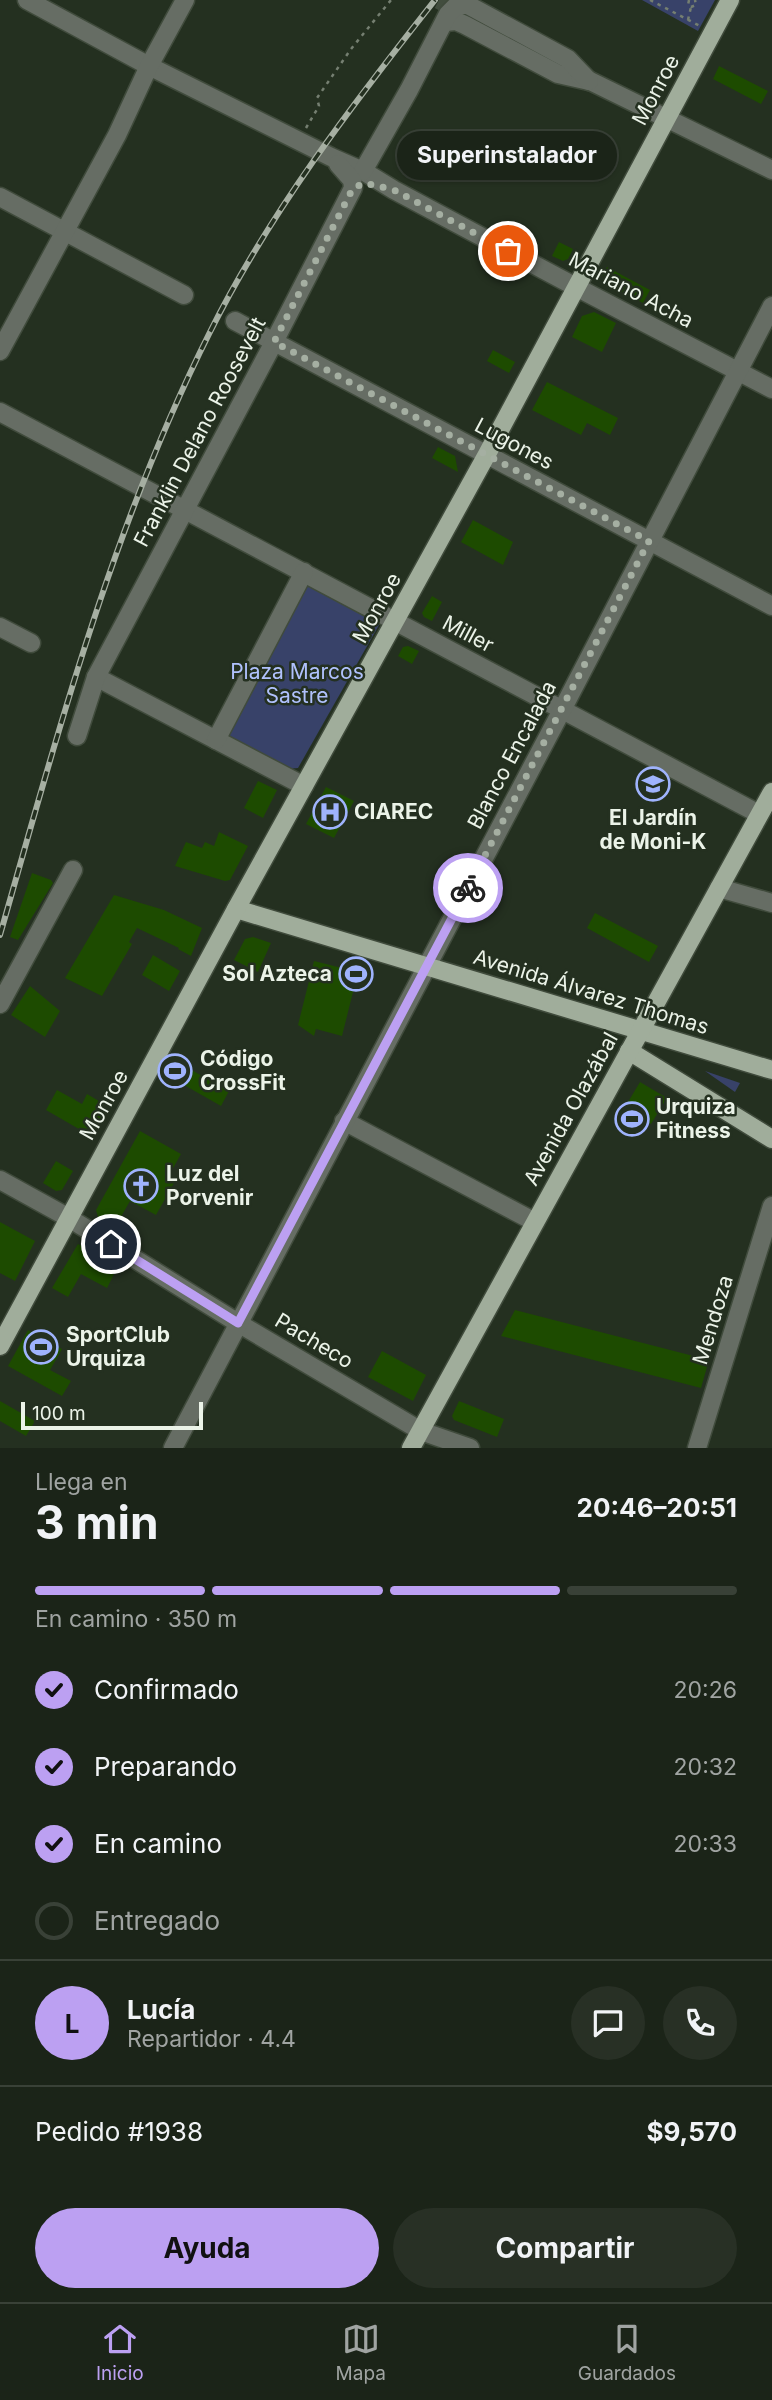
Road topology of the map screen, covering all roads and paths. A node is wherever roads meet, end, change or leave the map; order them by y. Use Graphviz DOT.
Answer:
graph roads {
  1 [pos="27,0"];
  2 [pos="185,0"];
  3 [pos="391,0"];
  4 [pos="650,0"];
  5 [pos="663,0"];
  6 [pos="688,0"];
  7 [pos="695,0"];
  8 [pos="730,0"];
  9 [pos="663,6"];
  10 [pos="691,7"];
  11 [pos="688,20"];
  12 [pos="445,22"];
  13 [pos="712,33"];
  14 [pos="149,66"];
  15 [pos="589,81"];
  16 [pos="667,118"];
  17 [pos="299,140"];
  18 [pos="331,157"];
  19 [pos="772,170"];
  20 [pos="363,171"];
  21 [pos="353,188"];
  22 [pos="394,190"];
  23 [pos="0,197"];
  24 [pos="64,230"];
  25 [pos="576,287"];
  26 [pos="184,295"];
  27 [pos="772,306"];
  28 [pos="235,321"];
  29 [pos="274,342"];
  30 [pos="0,351"];
  31 [pos="737,372"];
  32 [pos="772,389"];
  33 [pos="0,412"];
  34 [pos="486,456"];
  35 [pos="185,510"];
  36 [pos="649,541"];
  37 [pos="304,572"];
  38 [pos="772,606"];
  39 [pos="396,621"];
  40 [pos="0,627"];
  41 [pos="30,643"];
  42 [pos="96,677"];
  43 [pos="562,710"];
  44 [pos="77,736"];
  45 [pos="216,740"];
  46 [pos="304,786"];
  47 [pos="772,792"];
  48 [pos="759,814"];
  49 [pos="73,870"];
  50 [pos="719,888"];
  51 [pos="772,903"];
  52 [pos="236,909"];
  53 [pos="426,966"];
  54 [pos="0,1004"];
  55 [pos="640,1030"];
  56 [pos="629,1051"];
  57 [pos="772,1070"];
  58 [pos="344,1121"];
  59 [pos="772,1139"];
  60 [pos="0,1170"];
  61 [pos="0,1180"];
  62 [pos="0,1191"];
  63 [pos="772,1206"];
  64 [pos="69,1218"];
  65 [pos="535,1222"];
  66 [pos="238,1323"];
  67 [pos="0,1346"];
  68 [pos="421,1431"];
  69 [pos="173,1448"];
  70 [pos="411,1448"];
  71 [pos="470,1448"];
  72 [pos="697,1448"];
  1 -- 14 [label="street, Mariano Acha"];
  2 -- 14 [label="street"];
  3 -- 17 [label="path"];
  4 -- 9 [label="path"];
  5 -- 9 [label="path"];
  6 -- 10 [label="path"];
  7 -- 10 [label="path"];
  8 -- 13 [label="main road, Monroe"];
  9 -- 11 [label="path"];
  10 -- 11 [label="path"];
  11 -- 13 [label="path"];
  12 -- 15 [label="street"];
  12 -- 15 [label="street"];
  12 -- 20 [label="street"];
  13 -- 16 [label="main road, Monroe"];
  14 -- 17 [label="street, Mariano Acha"];
  14 -- 24 [label="street"];
  15 -- 16 [label="street"];
  16 -- 19 [label="street"];
  16 -- 25 [label="main road, Monroe"];
  17 -- 18 [label="street, Mariano Acha"];
  18 -- 20 [label="street, Mariano Acha"];
  18 -- 21 [label="street"];
  20 -- 22 [label="street, Mariano Acha"];
  21 -- 22 [label="street, Mariano Acha"];
  21 -- 29 [label="street, Franklin Delano Roosevelt"];
  22 -- 25 [label="street, Mariano Acha"];
  23 -- 24 [label="street"];
  24 -- 26 [label="street"];
  24 -- 30 [label="street"];
  25 -- 31 [label="street, Mariano Acha"];
  25 -- 34 [label="main road, Monroe"];
  27 -- 31 [label="street, Blanco Encalada"];
  28 -- 29 [label="street, Lugones"];
  29 -- 34 [label="street, Lugones"];
  29 -- 35 [label="street, Franklin Delano Roosevelt"];
  31 -- 32 [label="street, Mariano Acha"];
  31 -- 36 [label="street, Blanco Encalada"];
  33 -- 35 [label="street, Miller"];
  34 -- 36 [label="street, Lugones"];
  34 -- 39 [label="main road, Monroe"];
  35 -- 37 [label="street, Miller"];
  35 -- 42 [label="street, Franklin Delano Roosevelt"];
  36 -- 38 [label="street, Lugones"];
  36 -- 43 [label="street, Blanco Encalada"];
  37 -- 39 [label="street, Miller"];
  37 -- 45 [label="street"];
  39 -- 43 [label="street, Miller"];
  39 -- 46 [label="main road, Monroe"];
  40 -- 41 [label="street"];
  42 -- 44 [label="street, Franklin Delano Roosevelt"];
  42 -- 45 [label="street"];
  43 -- 48 [label="street, Miller"];
  43 -- 53 [label="street, Blanco Encalada"];
  45 -- 46 [label="street"];
  46 -- 52 [label="main road, Monroe"];
  47 -- 48 [label="main road, Avenida Olazábal"];
  48 -- 50 [label="main road, Avenida Olazábal"];
  49 -- 54 [label="street"];
  50 -- 51 [label="street"];
  50 -- 55 [label="main road, Avenida Olazábal"];
  52 -- 53 [label="main road, Avenida Álvarez Thomas"];
  52 -- 64 [label="main road, Monroe"];
  53 -- 55 [label="main road, Avenida Álvarez Thomas"];
  53 -- 58 [label="street, Blanco Encalada"];
  55 -- 56 [label="main road, Avenida Olazábal"];
  55 -- 57 [label="main road, Avenida Álvarez Thomas"];
  56 -- 59 [label="main road"];
  56 -- 65 [label="main road, Avenida Olazábal"];
  58 -- 65 [label="street"];
  58 -- 66 [label="street, Blanco Encalada"];
  60 -- 64 [label="street, Pacheco"];
  61 -- 64 [label="street, Pacheco"];
  62 -- 64 [label="street, Pacheco"];
  63 -- 72 [label="street, Mendoza"];
  64 -- 66 [label="street, Pacheco"];
  64 -- 67 [label="main road, Monroe"];
  65 -- 68 [label="main road, Avenida Olazábal"];
  66 -- 68 [label="street, Pacheco"];
  66 -- 69 [label="street, Blanco Encalada"];
  68 -- 70 [label="main road, Avenida Olazábal"];
  68 -- 71 [label="street, Pacheco"];
}
